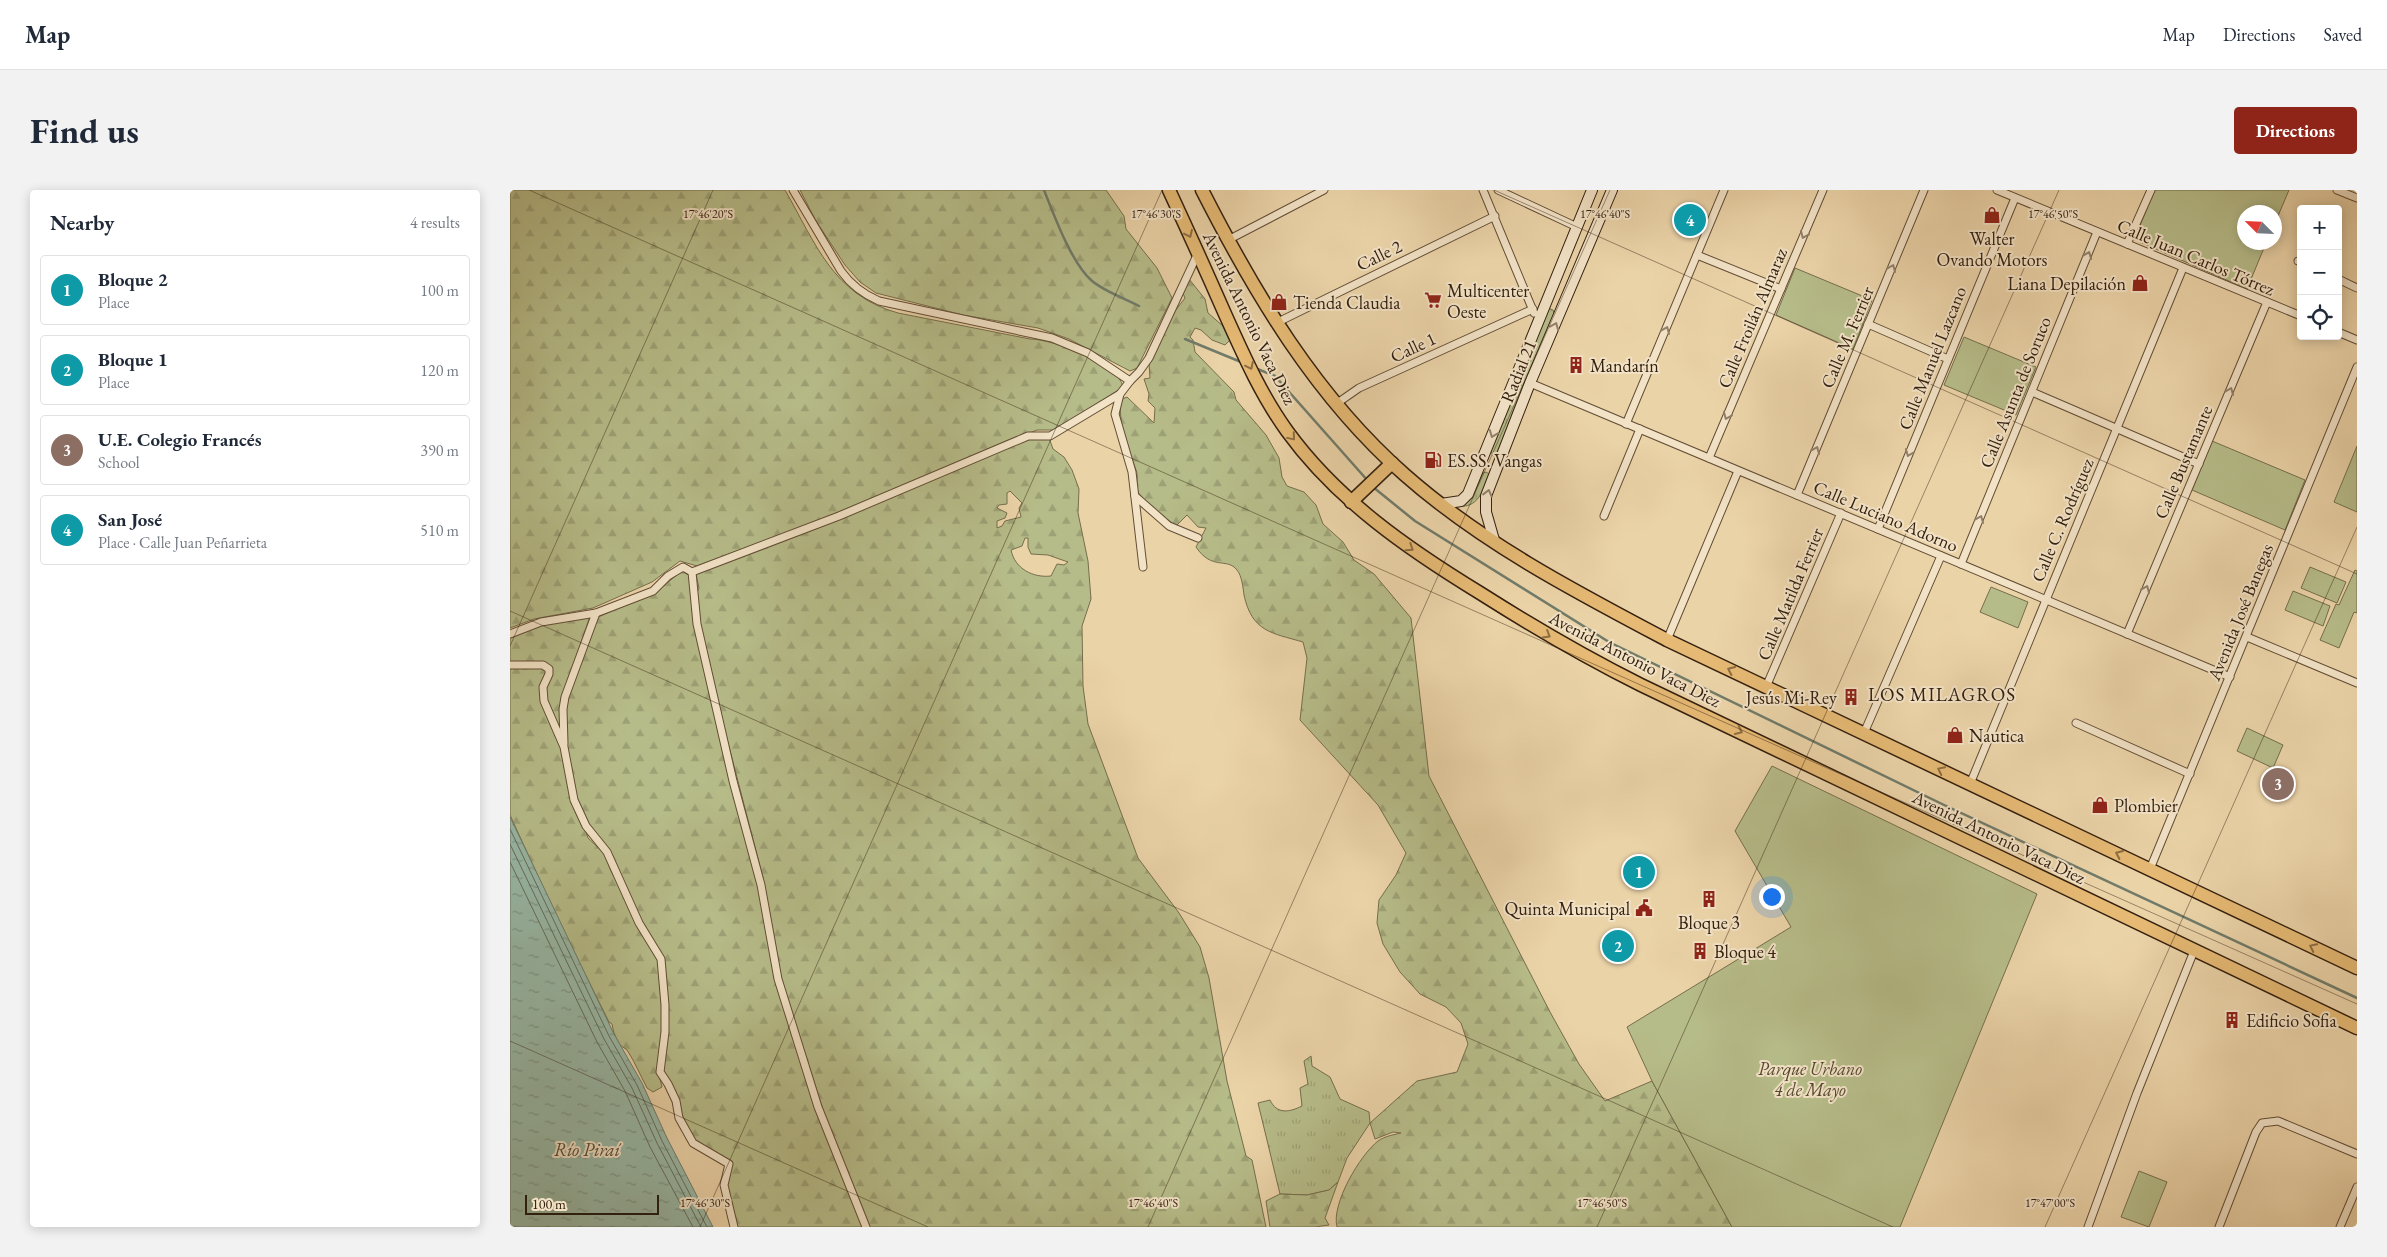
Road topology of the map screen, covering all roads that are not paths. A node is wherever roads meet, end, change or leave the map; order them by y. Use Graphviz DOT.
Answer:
graph roads {
  1 [pos="792,190"];
  2 [pos="1169,190"];
  3 [pos="1202,190"];
  4 [pos="1324,190"];
  5 [pos="1483,190"];
  6 [pos="1498,190"];
  7 [pos="1592,190"];
  8 [pos="1612,190"];
  9 [pos="1724,190"];
  10 [pos="1823,190"];
  11 [pos="1924,190"];
  12 [pos="2151,190"];
  13 [pos="2337,190"];
  14 [pos="2001,191"];
  15 [pos="2015,198"];
  16 [pos="2357,198"];
  17 [pos="1495,216"];
  18 [pos="1576,226"];
  19 [pos="2097,232"];
  20 [pos="1228,240"];
  21 [pos="2127,244"];
  22 [pos="1198,252"];
  23 [pos="1697,255"];
  24 [pos="2183,268"];
  25 [pos="2342,281"];
  26 [pos="2357,288"];
  27 [pos="1781,289"];
  28 [pos="2267,302"];
  29 [pos="1533,309"];
  30 [pos="2297,314"];
  31 [pos="1537,321"];
  32 [pos="1276,323"];
  33 [pos="1868,324"];
  34 [pos="2342,334"];
  35 [pos="2357,340"];
  36 [pos="1948,359"];
  37 [pos="2357,367"];
  38 [pos="1130,381"];
  39 [pos="1530,383"];
  40 [pos="2032,392"];
  41 [pos="1120,394"];
  42 [pos="1336,404"];
  43 [pos="1626,424"];
  44 [pos="2116,428"];
  45 [pos="1640,429"];
  46 [pos="1709,458"];
  47 [pos="1482,461"];
  48 [pos="1392,463"];
  49 [pos="2199,464"];
  50 [pos="1497,467"];
  51 [pos="1738,471"];
  52 [pos="1797,495"];
  53 [pos="1135,496"];
  54 [pos="1355,499"];
  55 [pos="1441,504"];
  56 [pos="1841,514"];
  57 [pos="1604,516"];
  58 [pos="1878,529"];
  59 [pos="1198,538"];
  60 [pos="1494,540"];
  61 [pos="1941,556"];
  62 [pos="1961,564"];
  63 [pos="1143,567"];
  64 [pos="692,572"];
  65 [pos="2045,599"];
  66 [pos="596,613"];
  67 [pos="510,634"];
  68 [pos="2128,634"];
  69 [pos="2247,637"];
  70 [pos="1666,640"];
  71 [pos="510,665"];
  72 [pos="2230,677"];
  73 [pos="2357,683"];
  74 [pos="1766,687"];
  75 [pos="2076,723"];
  76 [pos="1864,733"];
  77 [pos="564,746"];
  78 [pos="2190,774"];
  79 [pos="1970,784"];
  80 [pos="2150,869"];
  81 [pos="2194,951"];
  82 [pos="2357,968"];
  83 [pos="2357,1028"];
  84 [pos="2357,1154"];
  85 [pos="2357,1187"];
  86 [pos="734,1227"];
  87 [pos="866,1227"];
  88 [pos="2088,1227"];
  89 [pos="2219,1227"];
  90 [pos="2340,1227"];
  1 -- 38 [label="street"];
  2 -- 22 [label="highway, Avenida Antonio Vaca Diez, one-way"];
  3 -- 20 [label="highway, Avenida Antonio Vaca Diez"];
  4 -- 20 [label="street"];
  5 -- 17 [label="street"];
  6 -- 18 [label="street"];
  7 -- 18 [label="street, Radial 21"];
  39 -- 8 [label="street, Radial 21, one-way"];
  9 -- 23 [label="street"];
  10 -- 27 [label="street, Calle Froilán Almaraz, one-way"];
  33 -- 11 [label="street, Calle M. Ferrier, one-way"];
  12 -- 21 [label="street"];
  13 -- 16 [label="street"];
  14 -- 15 [label="street, Calle Juan Carlos Tórrez"];
  15 -- 19 [label="street, Calle Juan Carlos Tórrez"];
  15 -- 36 [label="street, Calle Manuel Lazcano"];
  17 -- 29 [label="street"];
  17 -- 32 [label="street, Calle 2"];
  18 -- 31 [label="street, Radial 21"];
  19 -- 21 [label="street, Calle Juan Carlos Tórrez"];
  40 -- 19 [label="street, Calle Asunta de Soruco, one-way"];
  20 -- 32 [label="highway, Avenida Antonio Vaca Diez"];
  21 -- 24 [label="street, Calle Juan Carlos Tórrez"];
  22 -- 38 [label="street"];
  22 -- 54 [label="highway, Avenida Antonio Vaca Diez, one-way"];
  23 -- 27 [label="street"];
  43 -- 23 [label="street, one-way"];
  24 -- 28 [label="street, Calle Juan Carlos Tórrez"];
  24 -- 44 [label="street, Calle C. Rodríguez"];
  25 -- 26 [label="street"];
  27 -- 46 [label="street, Calle Froilán Almaraz, one-way"];
  28 -- 30 [label="street, Calle Juan Carlos Tórrez"];
  49 -- 28 [label="street, Calle Bustamante, one-way"];
  29 -- 31 [label="street"];
  29 -- 42 [label="street, Calle 1"];
  31 -- 47 [label="street, Radial 21, one-way"];
  32 -- 42 [label="highway, Avenida Antonio Vaca Diez"];
  33 -- 36 [label="street"];
  52 -- 33 [label="street, Calle M. Ferrier, one-way"];
  34 -- 35 [label="street"];
  36 -- 58 [label="street, Calle Manuel Lazcano, one-way"];
  37 -- 69 [label="street, Avenida José Banegas"];
  38 -- 41 [label="street"];
  39 -- 43 [label="street, Calle Luciano Adorno"];
  39 -- 50 [label="street, Radial 21"];
  40 -- 44 [label="street"];
  62 -- 40 [label="street, Calle Asunta de Soruco, one-way"];
  41 -- 53 [label="street"];
  41 -- 64 [label="street"];
  42 -- 48 [label="highway, Avenida Antonio Vaca Diez"];
  43 -- 45 [label="street, Calle Luciano Adorno"];
  44 -- 49 [label="street"];
  44 -- 65 [label="street, Calle C. Rodríguez"];
  45 -- 46 [label="street, Calle Luciano Adorno"];
  45 -- 57 [label="street"];
  46 -- 51 [label="street, Calle Luciano Adorno"];
  47 -- 50 [label="street"];
  47 -- 55 [label="street, Radial 21"];
  48 -- 54 [label="highway"];
  48 -- 55 [label="highway, Avenida Antonio Vaca Diez"];
  68 -- 49 [label="street, Calle Bustamante, one-way"];
  60 -- 50 [label="street, Radial 21, one-way"];
  51 -- 52 [label="street, Calle Luciano Adorno"];
  51 -- 70 [label="street"];
  52 -- 56 [label="street, Calle Luciano Adorno"];
  53 -- 59 [label="street"];
  53 -- 63 [label="street"];
  54 -- 81 [label="highway, Avenida Antonio Vaca Diez, one-way"];
  55 -- 60 [label="highway, Avenida Antonio Vaca Diez"];
  56 -- 58 [label="street, Calle Luciano Adorno"];
  56 -- 74 [label="street, Calle Matilda Ferrier"];
  58 -- 61 [label="street, Calle Luciano Adorno"];
  60 -- 70 [label="highway, Avenida Antonio Vaca Diez"];
  61 -- 62 [label="street, Calle Luciano Adorno"];
  61 -- 76 [label="street"];
  62 -- 65 [label="street, Calle Luciano Adorno"];
  64 -- 66 [label="street"];
  64 -- 87 [label="street"];
  65 -- 68 [label="street, Calle Luciano Adorno"];
  65 -- 79 [label="street, Calle C. Rodríguez"];
  66 -- 67 [label="street"];
  66 -- 77 [label="street"];
  68 -- 72 [label="street, Calle Luciano Adorno"];
  69 -- 72 [label="street, Avenida José Banegas"];
  69 -- 73 [label="street"];
  74 -- 70 [label="highway, Avenida Antonio Vaca Diez, one-way"];
  71 -- 77 [label="street"];
  72 -- 78 [label="street, Avenida José Banegas"];
  74 -- 76 [label="highway, Avenida Antonio Vaca Diez"];
  75 -- 78 [label="street"];
  79 -- 76 [label="highway, Avenida Antonio Vaca Diez, one-way"];
  77 -- 86 [label="street"];
  78 -- 80 [label="street, Avenida José Banegas"];
  80 -- 79 [label="highway, Avenida Antonio Vaca Diez, one-way"];
  82 -- 80 [label="highway, Avenida Antonio Vaca Diez, one-way"];
  81 -- 83 [label="highway, Avenida Antonio Vaca Diez"];
  81 -- 88 [label="street"];
  84 -- 89 [label="street"];
  85 -- 90 [label="street"];
}
